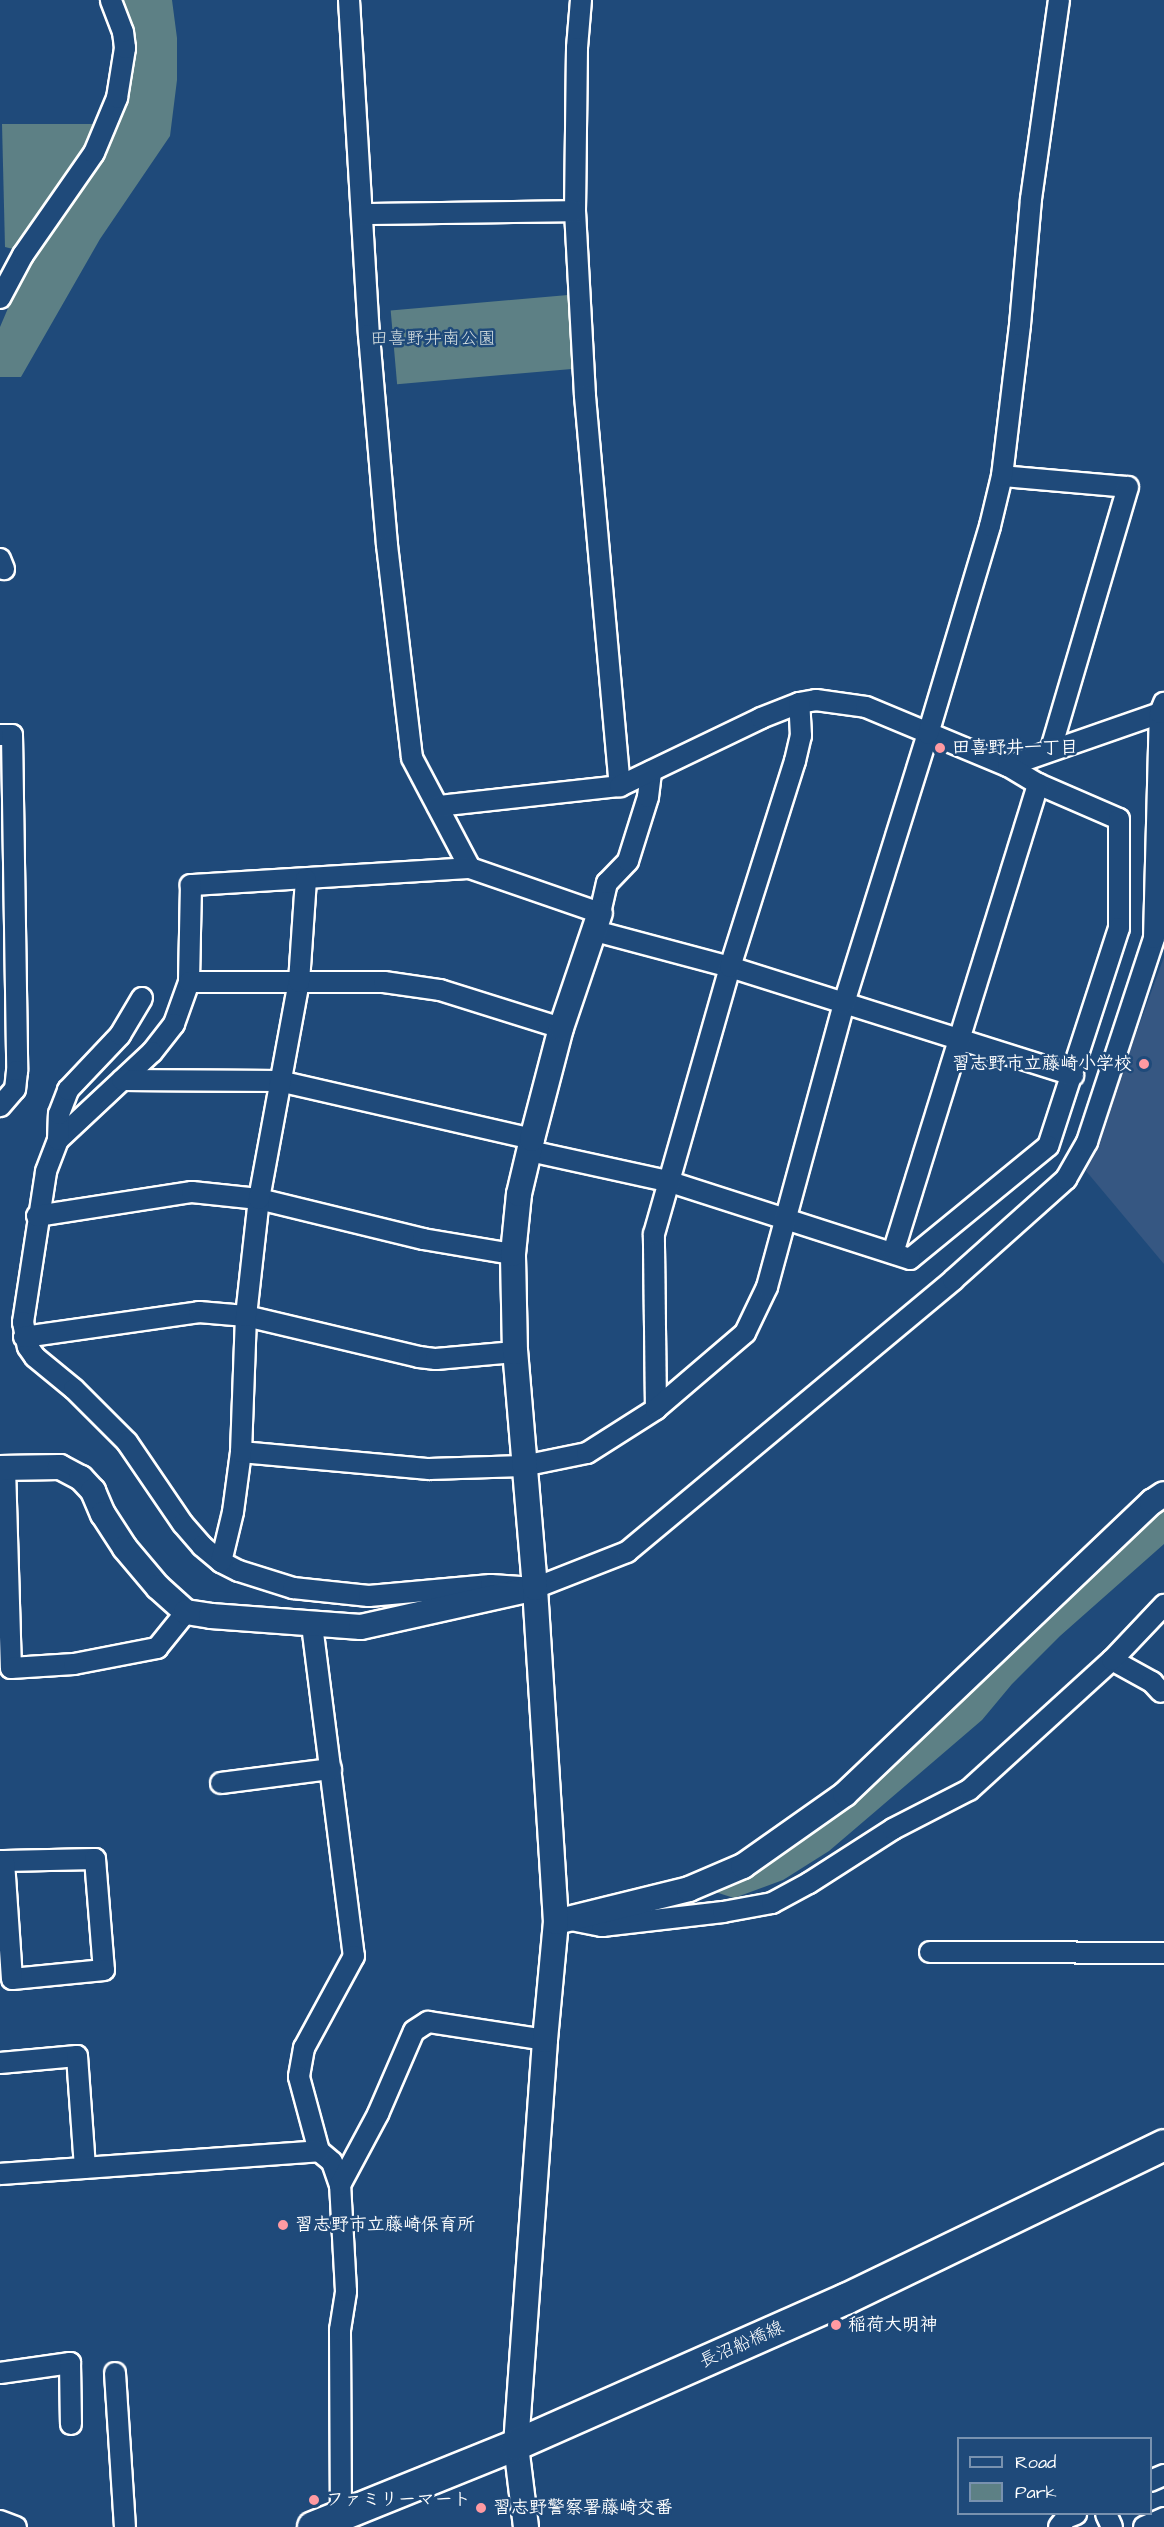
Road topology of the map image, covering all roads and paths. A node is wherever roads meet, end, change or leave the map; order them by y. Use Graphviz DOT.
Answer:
graph roads {
  1 [pos="111,0"];
  2 [pos="349,0"];
  3 [pos="581,0"];
  4 [pos="1059,0"];
  5 [pos="575,211"];
  6 [pos="362,214"];
  7 [pos="1,289"];
  8 [pos="1002,476"];
  9 [pos="799,703"];
  10 [pos="1162,708"];
  11 [pos="928,734"];
  12 [pos="0,735"];
  13 [pos="1051,749"];
  14 [pos="1008,766"];
  15 [pos="651,771"];
  16 [pos="1038,784"];
  17 [pos="620,786"];
  18 [pos="438,806"];
  19 [pos="470,868"];
  20 [pos="306,879"];
  21 [pos="598,922"];
  22 [pos="730,966"];
  23 [pos="189,982"];
  24 [pos="299,982"];
  25 [pos="142,998"];
  26 [pos="844,1003"];
  27 [pos="561,1028"];
  28 [pos="961,1037"];
  29 [pos="1073,1075"];
  30 [pos="122,1080"];
  31 [pos="279,1081"];
  32 [pos="0,1106"];
  33 [pos="58,1140"];
  34 [pos="531,1145"];
  35 [pos="667,1181"];
  36 [pos="259,1198"];
  37 [pos="38,1216"];
  38 [pos="786,1217"];
  39 [pos="893,1253"];
  40 [pos="513,1254"];
  41 [pos="246,1316"];
  42 [pos="24,1337"];
  43 [pos="515,1352"];
  44 [pos="656,1409"];
  45 [pos="242,1452"];
  46 [pos="523,1466"];
  47 [pos="3,1468"];
  48 [pos="1164,1494"];
  49 [pos="221,1562"];
  50 [pos="535,1588"];
  51 [pos="1164,1605"];
  52 [pos="186,1612"];
  53 [pos="312,1625"];
  54 [pos="5,1637"];
  55 [pos="1112,1660"];
  56 [pos="1163,1693"];
  57 [pos="331,1769"];
  58 [pos="221,1783"];
  59 [pos="2,1861"];
  60 [pos="564,1921"];
  61 [pos="930,1952"];
  62 [pos="1164,1953"];
  63 [pos="544,2040"];
  64 [pos="0,2063"];
  65 [pos="1164,2145"];
  66 [pos="319,2151"];
  67 [pos="85,2168"];
  68 [pos="0,2174"];
  69 [pos="340,2185"];
  70 [pos="0,2373"];
  71 [pos="116,2373"];
  72 [pos="71,2424"];
  73 [pos="516,2445"];
  74 [pos="1074,2515"];
  75 [pos="1164,2518"];
  76 [pos="0,2521"];
  77 [pos="342,2521"];
  78 [pos="16,2527"];
  79 [pos="125,2527"];
  80 [pos="313,2527"];
  81 [pos="526,2527"];
  82 [pos="1059,2527"];
  83 [pos="1144,2527"];
  1 -- 7 [label="street"];
  2 -- 6 [label="street"];
  3 -- 5 [label="street"];
  4 -- 8 [label="street"];
  5 -- 6 [label="street"];
  5 -- 17 [label="street"];
  6 -- 18 [label="street"];
  8 -- 11 [label="street"];
  8 -- 13 [label="street"];
  9 -- 11 [label="street"];
  9 -- 15 [label="street"];
  9 -- 22 [label="street"];
  10 -- 13 [label="street"];
  10 -- 50 [label="street"];
  11 -- 14 [label="street"];
  11 -- 26 [label="street"];
  12 -- 32 [label="street"];
  13 -- 14 [label="street"];
  14 -- 16 [label="street"];
  15 -- 17 [label="street"];
  15 -- 21 [label="street"];
  16 -- 28 [label="street"];
  16 -- 29 [label="street"];
  17 -- 18 [label="street"];
  18 -- 19 [label="street"];
  19 -- 20 [label="street"];
  19 -- 21 [label="street"];
  20 -- 23 [label="street"];
  20 -- 24 [label="street"];
  21 -- 22 [label="street"];
  21 -- 27 [label="street"];
  22 -- 26 [label="street"];
  22 -- 35 [label="street"];
  23 -- 24 [label="street"];
  23 -- 30 [label="street"];
  24 -- 27 [label="street"];
  24 -- 31 [label="street"];
  25 -- 33 [label="street"];
  26 -- 28 [label="street"];
  26 -- 38 [label="street"];
  27 -- 34 [label="street"];
  28 -- 29 [label="street"];
  28 -- 39 [label="street"];
  29 -- 39 [label="street"];
  30 -- 31 [label="street"];
  30 -- 33 [label="street"];
  31 -- 34 [label="street"];
  31 -- 36 [label="street"];
  33 -- 37 [label="street"];
  34 -- 35 [label="street"];
  34 -- 40 [label="street"];
  35 -- 38 [label="street"];
  35 -- 44 [label="street"];
  36 -- 37 [label="street"];
  36 -- 40 [label="street"];
  36 -- 41 [label="street"];
  37 -- 42 [label="street"];
  38 -- 39 [label="street"];
  38 -- 44 [label="street"];
  40 -- 43 [label="street"];
  41 -- 42 [label="street"];
  41 -- 43 [label="street"];
  41 -- 45 [label="street"];
  42 -- 49 [label="street"];
  43 -- 46 [label="street"];
  44 -- 46 [label="street"];
  45 -- 46 [label="street"];
  45 -- 49 [label="street"];
  46 -- 50 [label="street"];
  47 -- 52 [label="street"];
  47 -- 54 [label="street"];
  48 -- 60 [label="street"];
  49 -- 50 [label="street"];
  50 -- 53 [label="street"];
  50 -- 60 [label="street"];
  51 -- 55 [label="street"];
  52 -- 53 [label="street"];
  52 -- 54 [label="street"];
  53 -- 57 [label="street"];
  55 -- 56 [label="street"];
  55 -- 60 [label="street"];
  57 -- 58 [label="street"];
  57 -- 66 [label="street"];
  59 -- 59 [label="street"];
  60 -- 63 [label="street"];
  61 -- 62 [label="street"];
  63 -- 69 [label="street"];
  63 -- 73 [label="street"];
  64 -- 67 [label="street"];
  65 -- 73 [label="main road, 長沼船橋線"];
  66 -- 67 [label="street"];
  66 -- 69 [label="street"];
  67 -- 68 [label="street"];
  69 -- 77 [label="street"];
  70 -- 72 [label="street"];
  71 -- 79 [label="street"];
  73 -- 77 [label="main road, 長沼船橋線"];
  73 -- 81 [label="street"];
  74 -- 82 [label="street"];
  75 -- 83 [label="street"];
  76 -- 78 [label="street"];
  77 -- 80 [label="main road, 長沼船橋線"];
}
